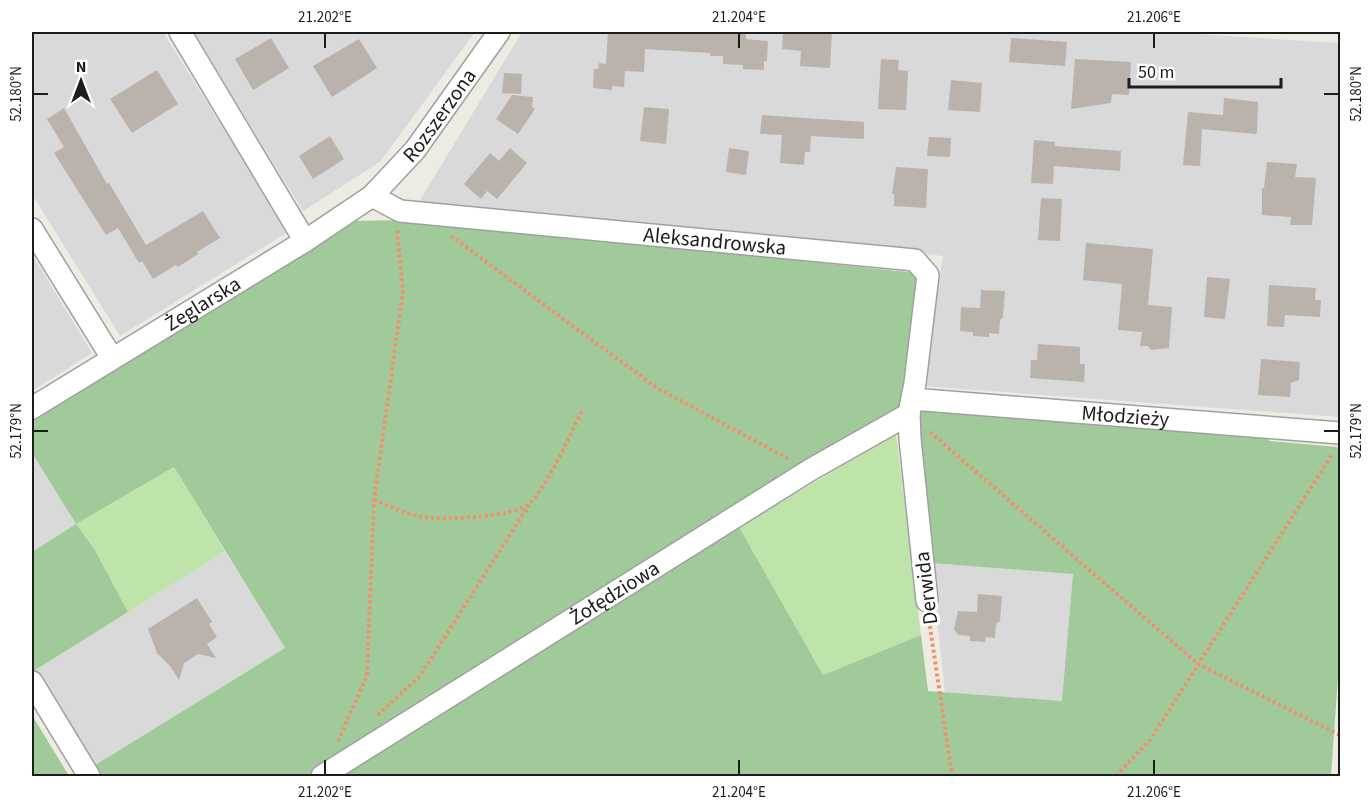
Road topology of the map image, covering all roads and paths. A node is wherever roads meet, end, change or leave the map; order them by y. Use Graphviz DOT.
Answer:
graph roads {
  1 [pos="180,32"];
  2 [pos="499,32"];
  3 [pos="372,196"];
  4 [pos="400,211"];
  5 [pos="32,229"];
  6 [pos="447,234"];
  7 [pos="305,241"];
  8 [pos="112,358"];
  9 [pos="910,406"];
  10 [pos="32,408"];
  11 [pos="583,409"];
  12 [pos="1340,433"];
  13 [pos="810,470"];
  14 [pos="374,500"];
  15 [pos="529,505"];
  16 [pos="927,601"];
  17 [pos="1198,664"];
  18 [pos="32,682"];
  19 [pos="370,723"];
  20 [pos="1341,735"];
  21 [pos="324,775"];
  22 [pos="89,777"];
  23 [pos="952,777"];
  24 [pos="1116,777"];
  1 -- 7 [label="street"];
  2 -- 3 [label="street, Rozszerzona"];
  3 -- 4 [label="street, Aleksandrowska"];
  3 -- 7 [label="street, Żeglarska"];
  4 -- 9 [label="street, Aleksandrowska"];
  4 -- 14 [label="path"];
  5 -- 8 [label="street"];
  6 -- 13 [label="path"];
  7 -- 8 [label="street, Żeglarska"];
  8 -- 10 [label="street, Żeglarska"];
  9 -- 12 [label="street, Młodzieży"];
  9 -- 13 [label="street, Żołędziowa"];
  9 -- 16 [label="street, Derwida"];
  9 -- 17 [label="path"];
  11 -- 15 [label="path"];
  12 -- 17 [label="path"];
  13 -- 21 [label="street, Żołędziowa"];
  14 -- 15 [label="path"];
  14 -- 21 [label="path"];
  15 -- 19 [label="path"];
  16 -- 23 [label="path, Derwida"];
  17 -- 20 [label="path"];
  17 -- 24 [label="path"];
  18 -- 22 [label="street"];
}
